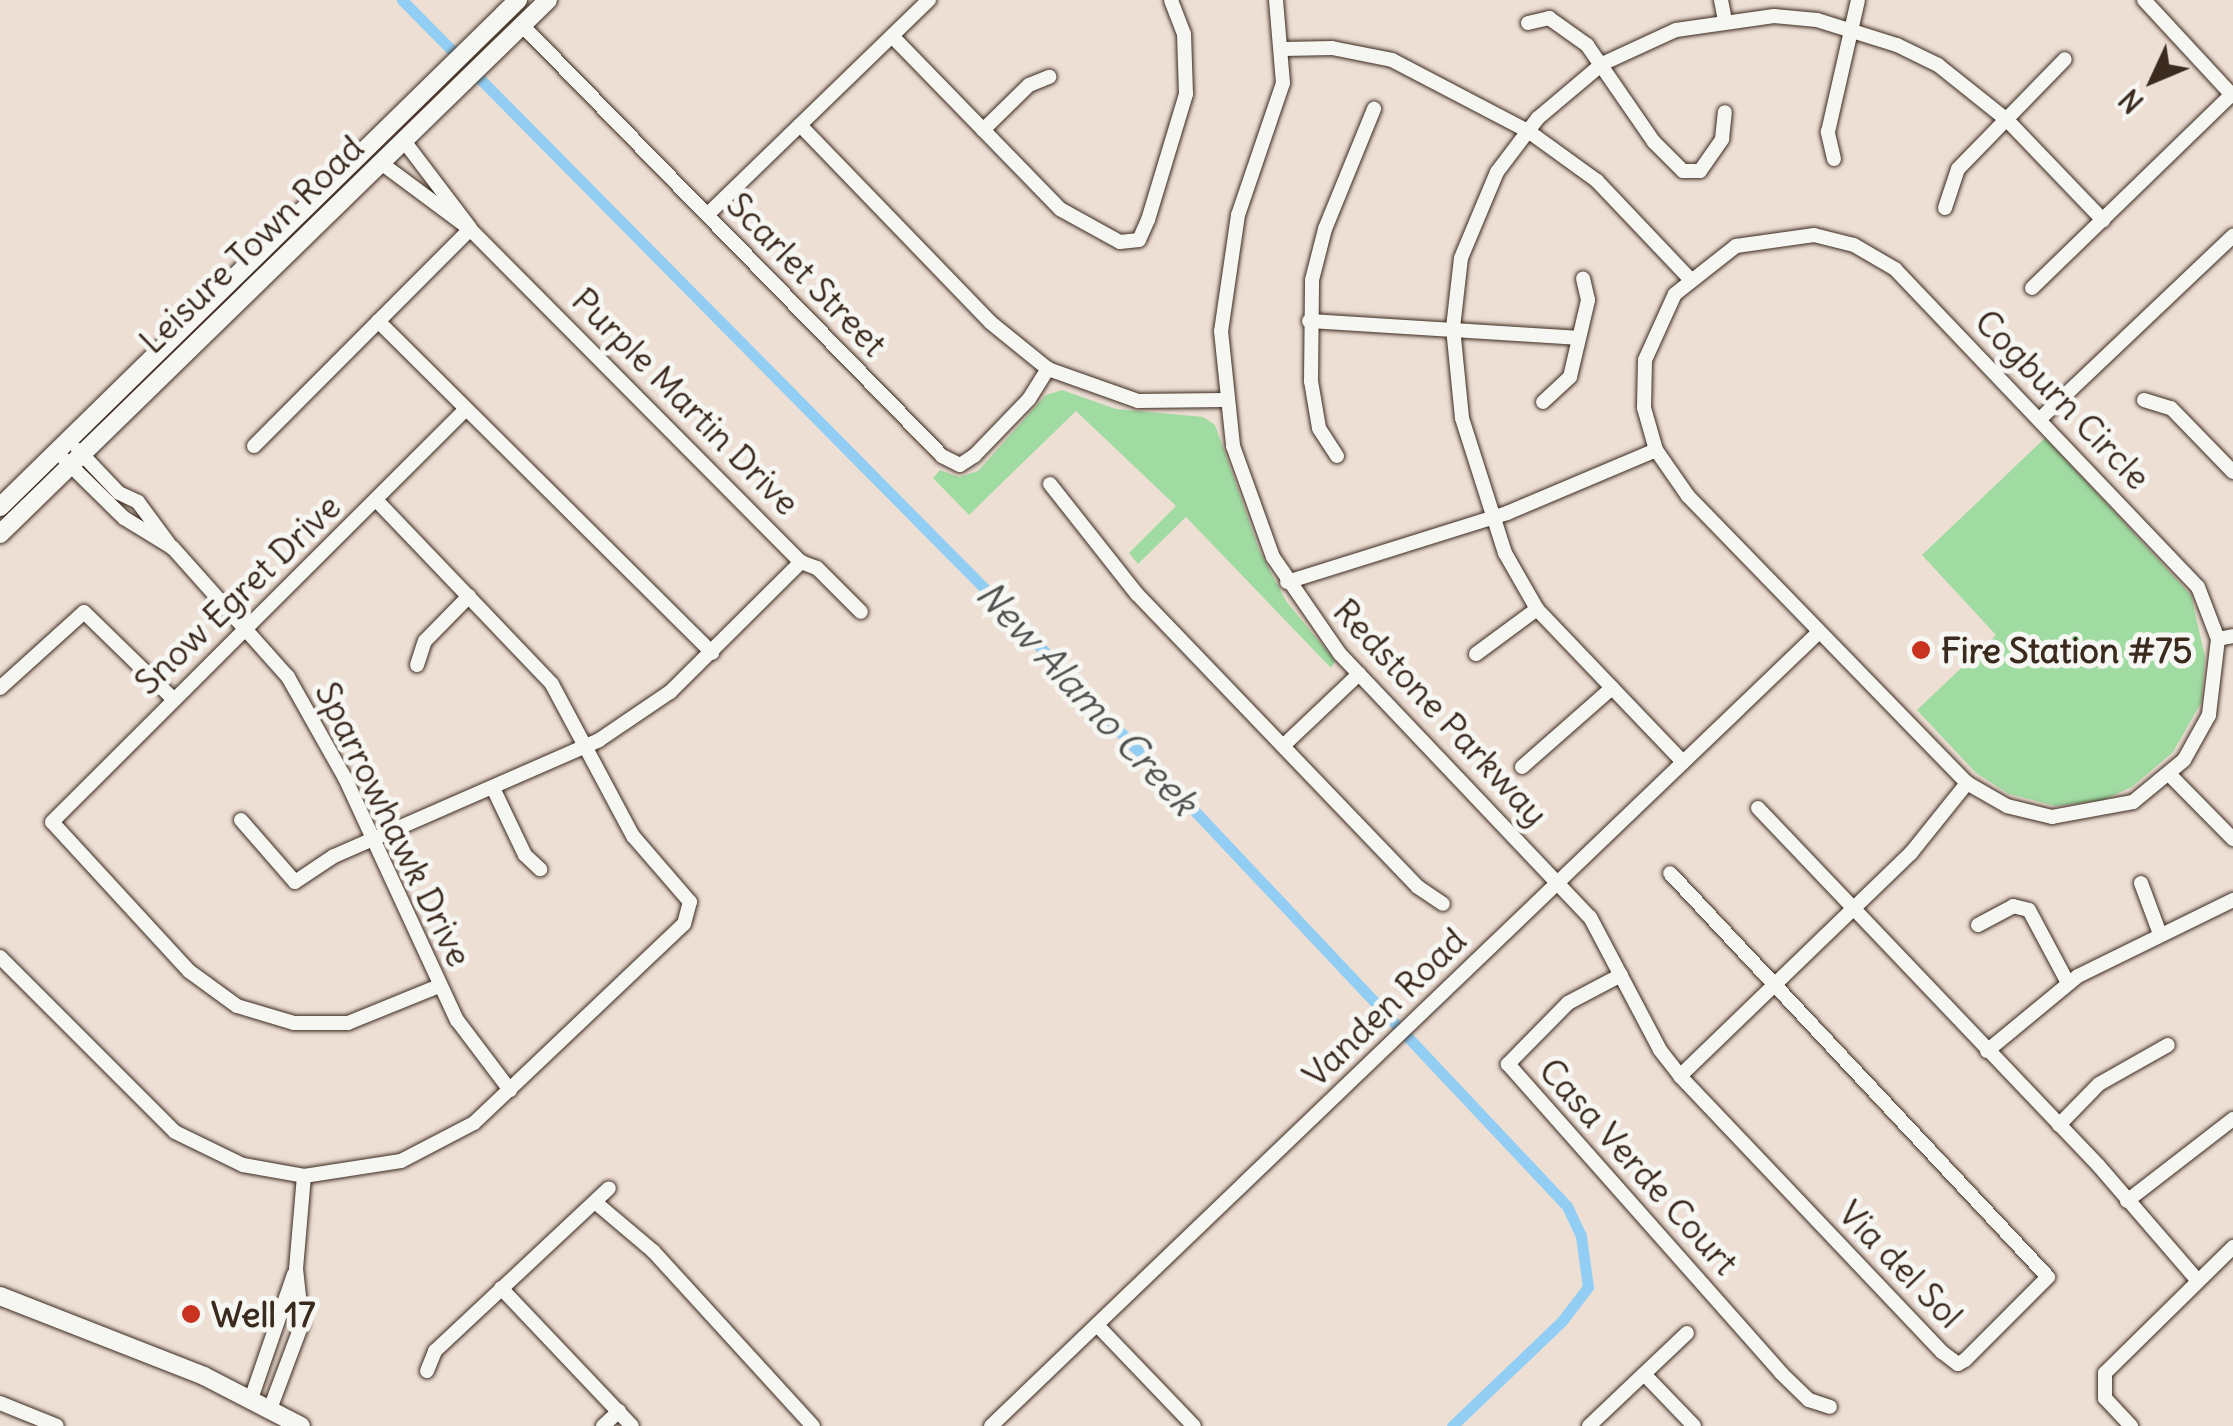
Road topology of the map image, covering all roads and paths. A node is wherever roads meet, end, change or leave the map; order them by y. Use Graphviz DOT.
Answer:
graph roads {
  1 [pos="518,0"];
  2 [pos="548,0"];
  3 [pos="928,0"];
  4 [pos="1171,0"];
  5 [pos="1276,0"];
  6 [pos="1720,0"];
  7 [pos="1858,0"];
  8 [pos="2144,0"];
  9 [pos="1725,20"];
  10 [pos="1528,23"];
  11 [pos="522,25"];
  12 [pos="1854,30"];
  13 [pos="892,36"];
  14 [pos="1284,49"];
  15 [pos="2065,60"];
  16 [pos="1602,64"];
  17 [pos="1048,77"];
  18 [pos="2232,95"];
  19 [pos="1374,109"];
  20 [pos="1726,112"];
  21 [pos="2007,120"];
  22 [pos="800,125"];
  23 [pos="983,130"];
  24 [pos="1528,131"];
  25 [pos="404,141"];
  26 [pos="1834,159"];
  27 [pos="380,163"];
  28 [pos="1945,208"];
  29 [pos="708,214"];
  30 [pos="2103,220"];
  31 [pos="470,228"];
  32 [pos="2233,236"];
  33 [pos="1688,278"];
  34 [pos="1583,279"];
  35 [pos="2032,288"];
  36 [pos="378,321"];
  37 [pos="1309,321"];
  38 [pos="1452,328"];
  39 [pos="1577,338"];
  40 [pos="1048,368"];
  41 [pos="1224,400"];
  42 [pos="2144,400"];
  43 [pos="1543,402"];
  44 [pos="465,410"];
  45 [pos="2041,418"];
  46 [pos="254,446"];
  47 [pos="1656,450"];
  48 [pos="69,453"];
  49 [pos="1336,456"];
  50 [pos="2233,472"];
  51 [pos="1050,484"];
  52 [pos="376,500"];
  53 [pos="0,507"];
  54 [pos="1492,518"];
  55 [pos="0,534"];
  56 [pos="802,562"];
  57 [pos="1287,582"];
  58 [pos="469,596"];
  59 [pos="1537,609"];
  60 [pos="861,612"];
  61 [pos="247,626"];
  62 [pos="1819,632"];
  63 [pos="2225,637"];
  64 [pos="712,654"];
  65 [pos="1476,654"];
  66 [pos="417,665"];
  67 [pos="1359,674"];
  68 [pos="0,688"];
  69 [pos="1612,688"];
  70 [pos="173,699"];
  71 [pos="587,746"];
  72 [pos="1283,746"];
  73 [pos="1683,762"];
  74 [pos="1522,766"];
  75 [pos="2170,775"];
  76 [pos="1968,783"];
  77 [pos="493,788"];
  78 [pos="1758,808"];
  79 [pos="242,820"];
  80 [pos="373,839"];
  81 [pos="2233,839"];
  82 [pos="540,868"];
  83 [pos="1670,874"];
  84 [pos="1559,882"];
  85 [pos="2141,883"];
  86 [pos="2233,900"];
  87 [pos="1443,904"];
  88 [pos="1851,911"];
  89 [pos="1978,925"];
  90 [pos="2160,934"];
  91 [pos="0,957"];
  92 [pos="1621,975"];
  93 [pos="2068,983"];
  94 [pos="439,986"];
  95 [pos="1773,986"];
  96 [pos="2168,1044"];
  97 [pos="1987,1052"];
  98 [pos="1680,1076"];
  99 [pos="510,1090"];
  100 [pos="2233,1119"];
  101 [pos="2059,1125"];
  102 [pos="304,1176"];
  103 [pos="609,1188"];
  104 [pos="2128,1201"];
  105 [pos="594,1202"];
  106 [pos="2233,1247"];
  107 [pos="296,1269"];
  108 [pos="2198,1282"];
  109 [pos="502,1288"];
  110 [pos="0,1296"];
  111 [pos="1096,1324"];
  112 [pos="1687,1333"];
  113 [pos="428,1372"];
  114 [pos="1644,1374"];
  115 [pos="251,1399"];
  116 [pos="0,1403"];
  117 [pos="1830,1407"];
  118 [pos="270,1410"];
  119 [pos="618,1412"];
  120 [pos="57,1426"];
  121 [pos="300,1426"];
  122 [pos="603,1426"];
  123 [pos="632,1426"];
  124 [pos="813,1426"];
  125 [pos="990,1426"];
  126 [pos="1194,1426"];
  127 [pos="1589,1426"];
  128 [pos="1694,1426"];
  129 [pos="2132,1426"];
  1 -- 48 [label="main road, Leisure Town Road"];
  2 -- 11 [label="main road, Leisure Town Road"];
  3 -- 13 [label="street"];
  4 -- 23 [label="street"];
  5 -- 14 [label="street, Redstone Parkway"];
  6 -- 9 [label="street"];
  7 -- 12 [label="street"];
  8 -- 18 [label="street"];
  9 -- 12 [label="street"];
  9 -- 16 [label="street"];
  10 -- 16 [label="street"];
  11 -- 25 [label="main road, Leisure Town Road"];
  11 -- 29 [label="street, Scarlet Street"];
  12 -- 21 [label="street"];
  12 -- 26 [label="street"];
  13 -- 22 [label="street"];
  13 -- 23 [label="street"];
  14 -- 24 [label="street"];
  14 -- 41 [label="street, Redstone Parkway"];
  15 -- 21 [label="street"];
  16 -- 20 [label="street"];
  16 -- 24 [label="street"];
  17 -- 23 [label="street"];
  18 -- 30 [label="street"];
  19 -- 37 [label="street"];
  21 -- 28 [label="street"];
  21 -- 30 [label="street"];
  22 -- 29 [label="street"];
  22 -- 40 [label="street"];
  24 -- 33 [label="street"];
  24 -- 38 [label="street"];
  25 -- 27 [label="main road, Leisure Town Road"];
  25 -- 31 [label="street, Purple Martin Drive"];
  27 -- 31 [label="street, Purple Martin Drive"];
  27 -- 48 [label="main road, Leisure Town Road"];
  29 -- 40 [label="street, Scarlet Street"];
  30 -- 35 [label="street"];
  31 -- 36 [label="street"];
  31 -- 56 [label="street, Purple Martin Drive"];
  32 -- 45 [label="street"];
  33 -- 45 [label="street, Cogburn Circle"];
  33 -- 47 [label="street, Cogburn Circle"];
  34 -- 39 [label="street"];
  36 -- 44 [label="street"];
  36 -- 46 [label="street"];
  37 -- 38 [label="street"];
  37 -- 49 [label="street"];
  38 -- 39 [label="street"];
  38 -- 54 [label="street"];
  39 -- 43 [label="street"];
  40 -- 41 [label="street"];
  41 -- 57 [label="street, Redstone Parkway"];
  42 -- 50 [label="street"];
  44 -- 52 [label="street, Snow Egret Drive"];
  44 -- 64 [label="street"];
  45 -- 63 [label="street, Cogburn Circle"];
  47 -- 54 [label="street"];
  47 -- 62 [label="street, Cogburn Circle"];
  48 -- 53 [label="main road, Leisure Town Road"];
  48 -- 55 [label="main road, Leisure Town Road"];
  48 -- 61 [label="street, Sparrowhawk Drive"];
  51 -- 72 [label="street"];
  52 -- 58 [label="street"];
  52 -- 61 [label="street, Snow Egret Drive"];
  54 -- 57 [label="street"];
  54 -- 59 [label="street"];
  56 -- 60 [label="street, Purple Martin Drive"];
  56 -- 64 [label="street"];
  57 -- 67 [label="street, Redstone Parkway"];
  58 -- 66 [label="street"];
  58 -- 71 [label="street"];
  59 -- 65 [label="street"];
  59 -- 69 [label="street"];
  61 -- 70 [label="street, Snow Egret Drive"];
  61 -- 80 [label="street, Sparrowhawk Drive"];
  62 -- 73 [label="street, Vanden Road"];
  62 -- 76 [label="street, Cogburn Circle"];
  63 -- 75 [label="street, Cogburn Circle"];
  64 -- 71 [label="street"];
  67 -- 72 [label="street"];
  67 -- 84 [label="street, Redstone Parkway"];
  68 -- 70 [label="street"];
  69 -- 73 [label="street"];
  69 -- 74 [label="street"];
  70 -- 94 [label="street, Snow Egret Drive"];
  71 -- 77 [label="street"];
  71 -- 99 [label="street"];
  72 -- 87 [label="street"];
  73 -- 84 [label="street, Vanden Road"];
  75 -- 76 [label="street, Cogburn Circle"];
  75 -- 81 [label="street"];
  76 -- 88 [label="street"];
  77 -- 80 [label="street"];
  77 -- 82 [label="street"];
  78 -- 88 [label="street"];
  79 -- 80 [label="street"];
  80 -- 94 [label="street, Sparrowhawk Drive"];
  83 -- 95 [label="street"];
  84 -- 92 [label="street, Via del Sol"];
  84 -- 111 [label="street, Vanden Road"];
  85 -- 90 [label="street"];
  86 -- 90 [label="street"];
  88 -- 95 [label="street"];
  88 -- 97 [label="street"];
  89 -- 93 [label="street"];
  90 -- 93 [label="street"];
  91 -- 102 [label="street"];
  92 -- 98 [label="street, Via del Sol"];
  92 -- 117 [label="street, Casa Verde Court"];
  93 -- 97 [label="street"];
  94 -- 99 [label="street, Sparrowhawk Drive"];
  95 -- 98 [label="street"];
  95 -- 98 [label="street, Via del Sol"];
  96 -- 101 [label="street"];
  97 -- 101 [label="street"];
  99 -- 102 [label="street"];
  100 -- 104 [label="street"];
  101 -- 104 [label="street"];
  102 -- 107 [label="street"];
  103 -- 105 [label="street"];
  104 -- 108 [label="street"];
  105 -- 109 [label="street"];
  105 -- 124 [label="street"];
  106 -- 108 [label="street"];
  107 -- 115 [label="street"];
  107 -- 118 [label="street"];
  108 -- 129 [label="street"];
  109 -- 113 [label="street"];
  109 -- 119 [label="street"];
  110 -- 115 [label="main road"];
  111 -- 125 [label="street, Vanden Road"];
  111 -- 126 [label="street"];
  112 -- 114 [label="street"];
  114 -- 127 [label="street"];
  114 -- 128 [label="street"];
  115 -- 118 [label="main road"];
  116 -- 120 [label="street"];
  118 -- 121 [label="main road"];
  119 -- 122 [label="street"];
  119 -- 123 [label="street"];
}
